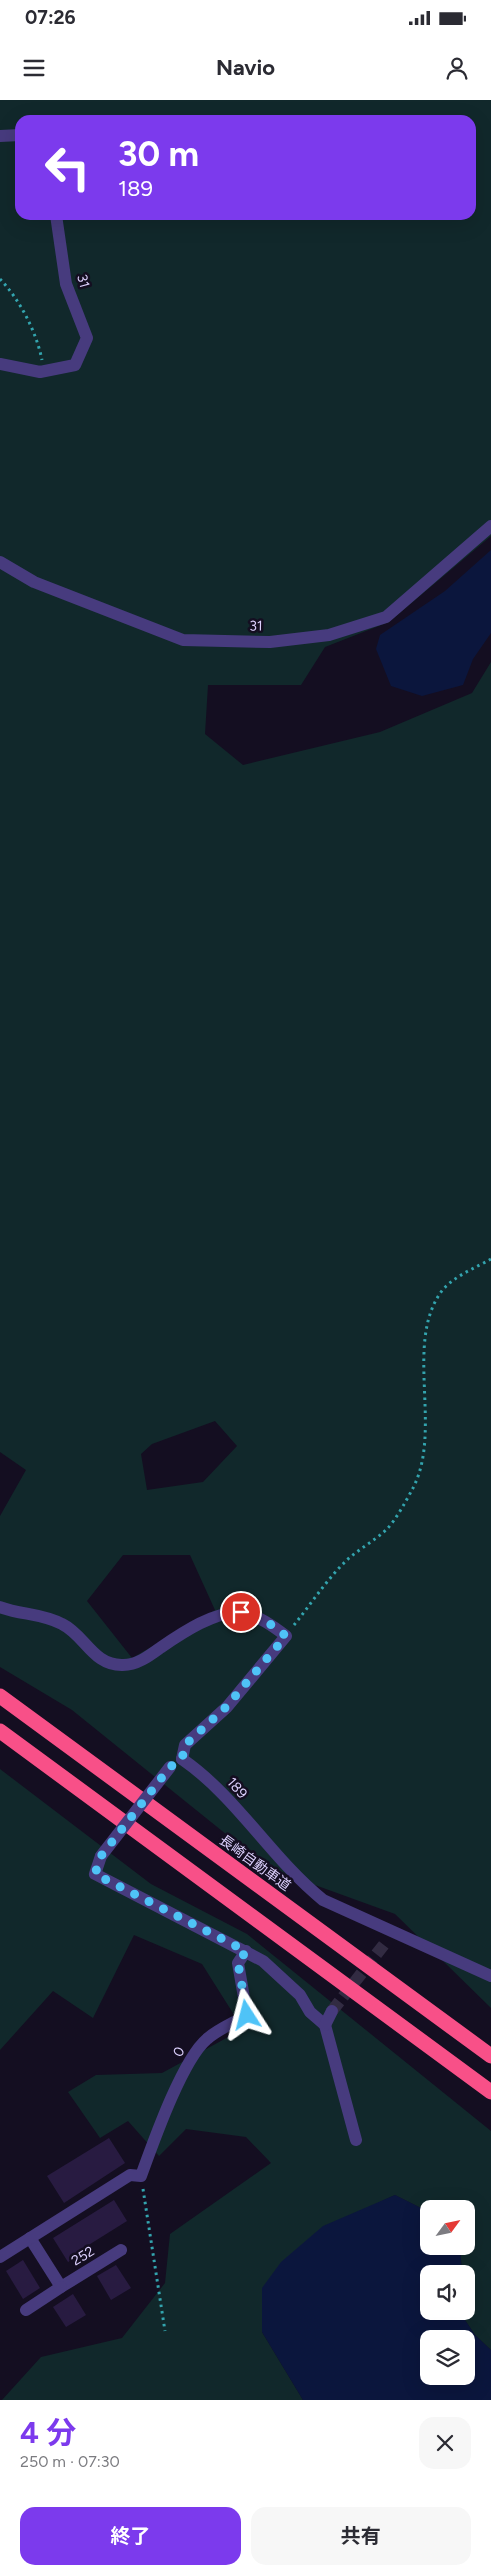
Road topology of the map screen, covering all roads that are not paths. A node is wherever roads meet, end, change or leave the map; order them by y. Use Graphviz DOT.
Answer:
graph roads {
  1 [pos="15,135"];
  2 [pos="0,136"];
  3 [pos="57,220"];
  4 [pos="0,364"];
  5 [pos="491,526"];
  6 [pos="0,562"];
  7 [pos="0,1607"];
  8 [pos="0,1696"];
  9 [pos="0,1732"];
  10 [pos="182,1759"];
  11 [pos="398,1933"];
  12 [pos="386,1942"];
  13 [pos="246,1951"];
  14 [pos="491,1976"];
  15 [pos="332,2011"];
  16 [pos="325,2025"];
  17 [pos="491,2056"];
  18 [pos="491,2092"];
  19 [pos="356,2140"];
  20 [pos="30,2238"];
  21 [pos="121,2250"];
  22 [pos="0,2257"];
  23 [pos="61,2287"];
  24 [pos="26,2310"];
  1 -- 2 [label="street"];
  3 -- 4 [label="street, 31"];
  5 -- 6 [label="street, 31"];
  7 -- 10 [label="street"];
  8 -- 17 [label="highway, 長崎自動車道"];
  9 -- 18 [label="highway"];
  10 -- 11 [label="street, 189"];
  10 -- 13 [label="street, bridge"];
  11 -- 12 [label="street"];
  11 -- 14 [label="street, 189"];
  13 -- 16 [label="street"];
  13 -- 20 [label="street, 0"];
  15 -- 16 [label="street"];
  16 -- 19 [label="street"];
  20 -- 22 [label="street"];
  20 -- 23 [label="street"];
  21 -- 23 [label="street, 252"];
  23 -- 24 [label="street, 252"];
}
